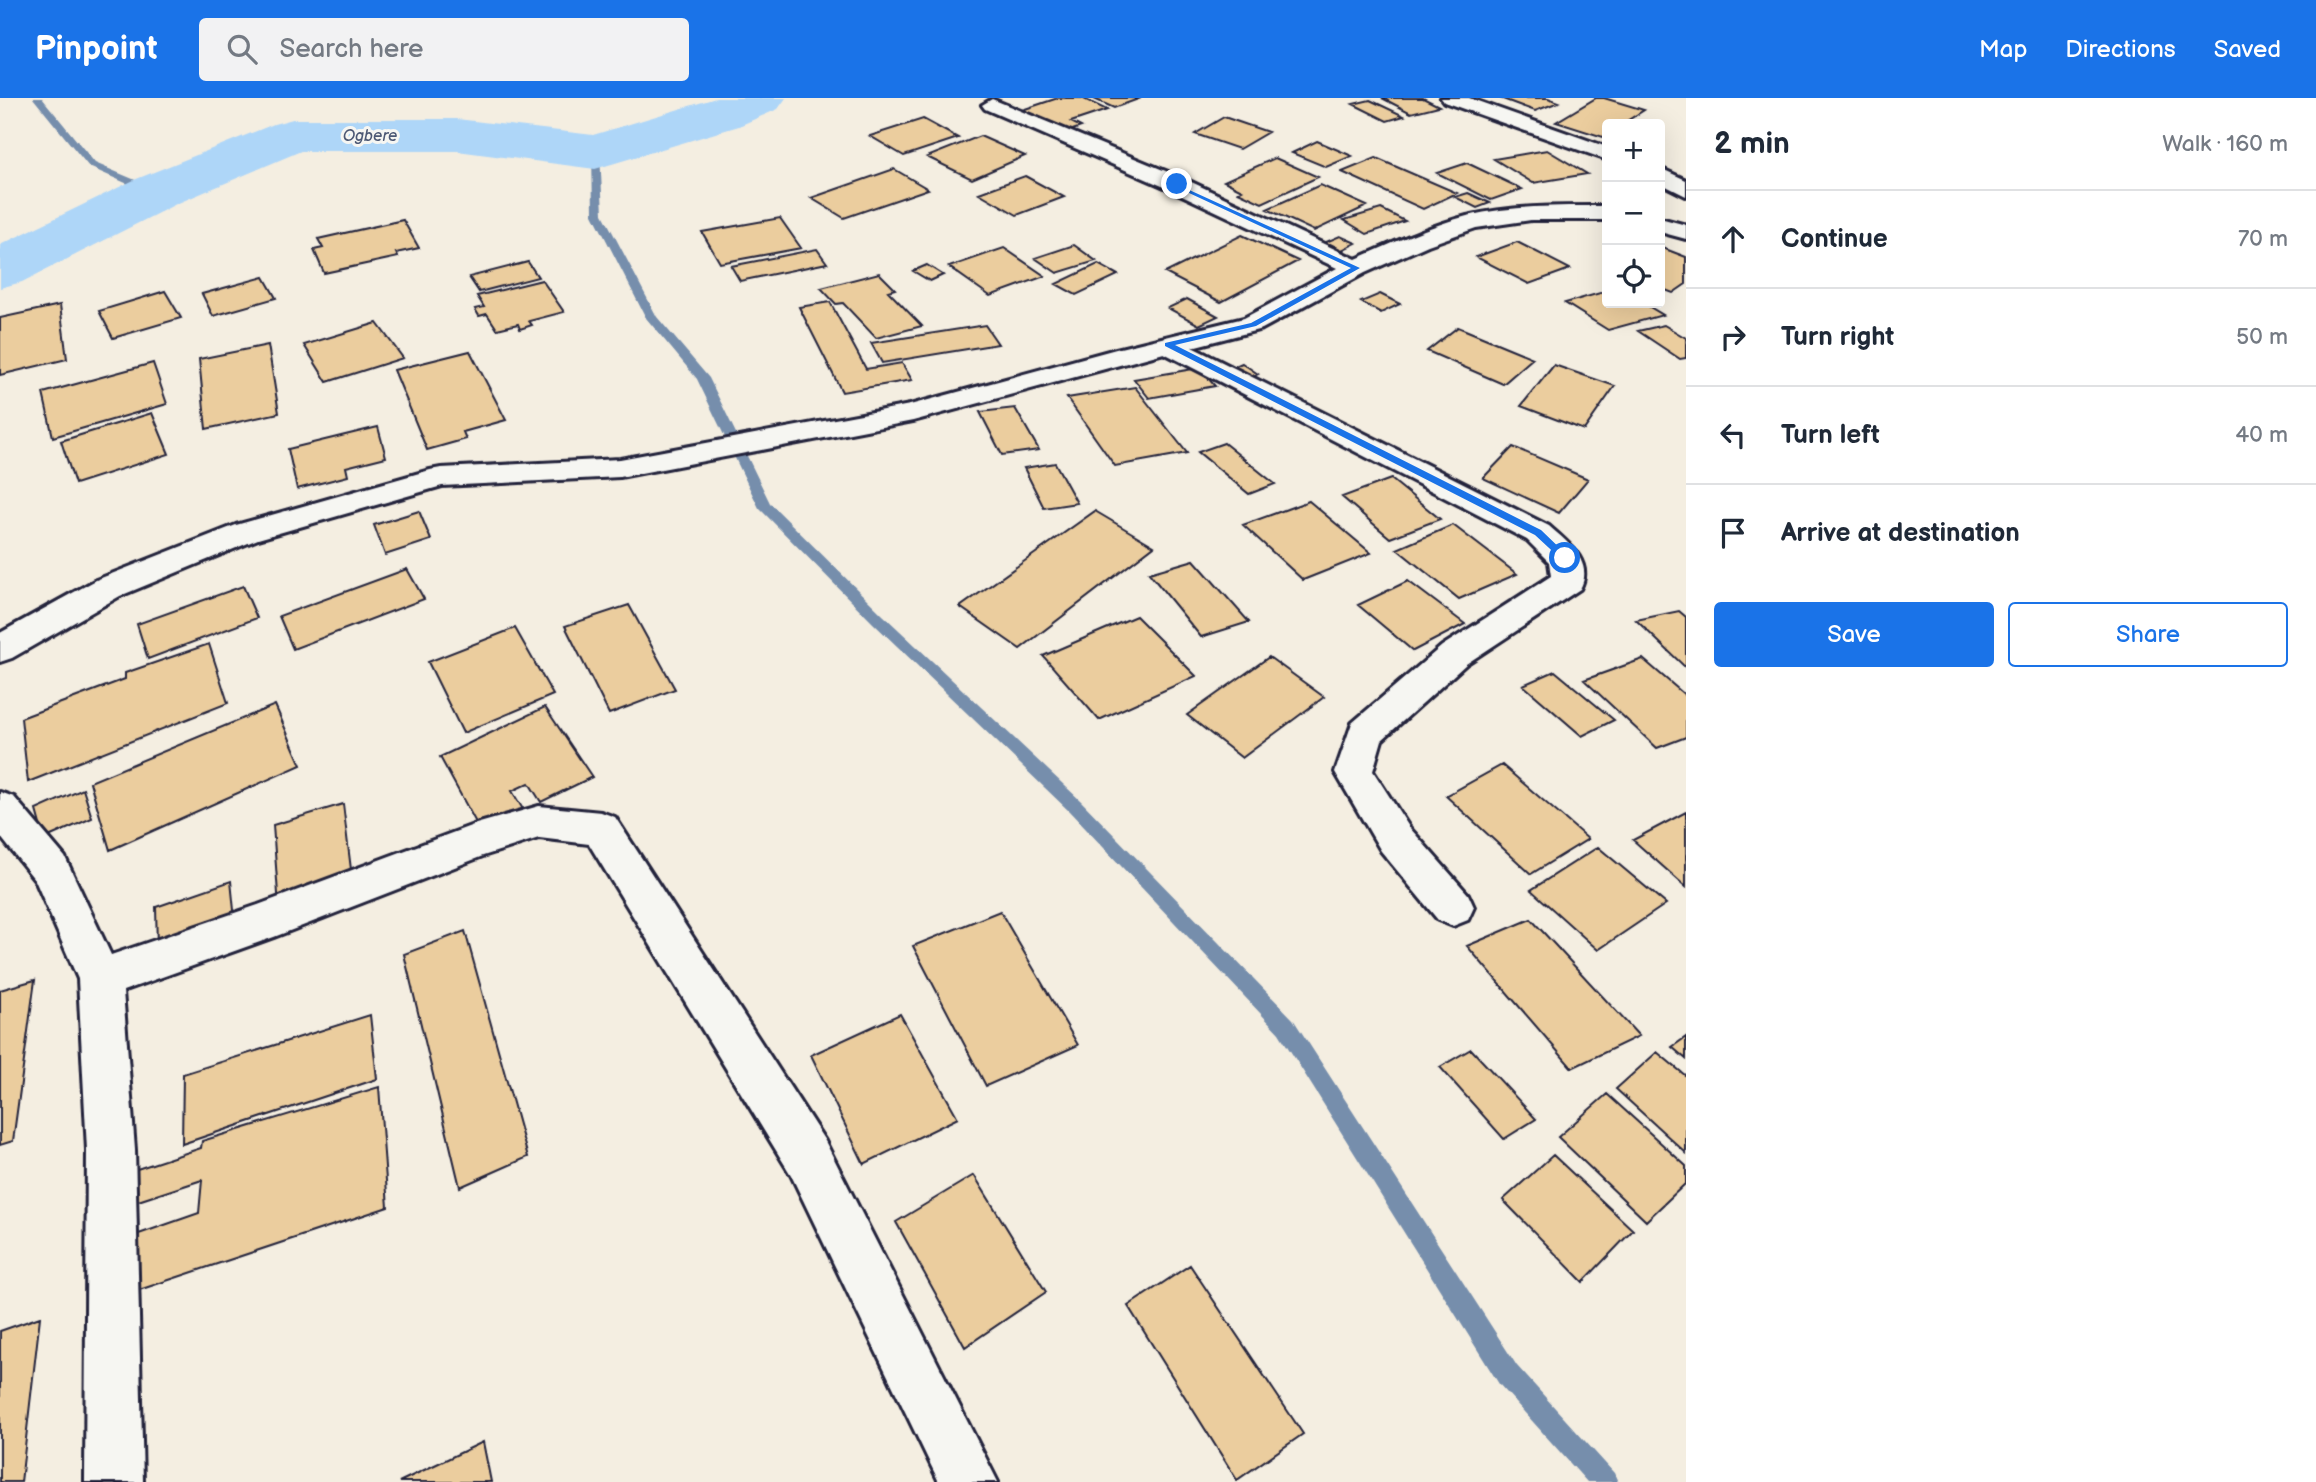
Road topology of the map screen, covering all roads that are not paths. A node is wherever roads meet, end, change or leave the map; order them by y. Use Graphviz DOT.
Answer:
graph roads {
  1 [pos="1451,98"];
  2 [pos="992,105"];
  3 [pos="1602,152"];
  4 [pos="1665,177"];
  5 [pos="1686,189"];
  6 [pos="1686,210"];
  7 [pos="1665,211"];
  8 [pos="1602,214"];
  9 [pos="1665,226"];
  10 [pos="1686,232"];
  11 [pos="1356,268"];
  12 [pos="1168,345"];
  13 [pos="0,649"];
  14 [pos="0,808"];
  15 [pos="1454,907"];
  16 [pos="100,979"];
  17 [pos="114,1482"];
  18 [pos="969,1482"];
  1 -- 3 [label="street"];
  2 -- 11 [label="street"];
  4 -- 5 [label="street"];
  6 -- 7 [label="street"];
  8 -- 11 [label="street"];
  9 -- 10 [label="street"];
  11 -- 12 [label="street"];
  12 -- 13 [label="street"];
  12 -- 15 [label="street"];
  14 -- 16 [label="street"];
  16 -- 17 [label="street"];
  16 -- 18 [label="street"];
}
